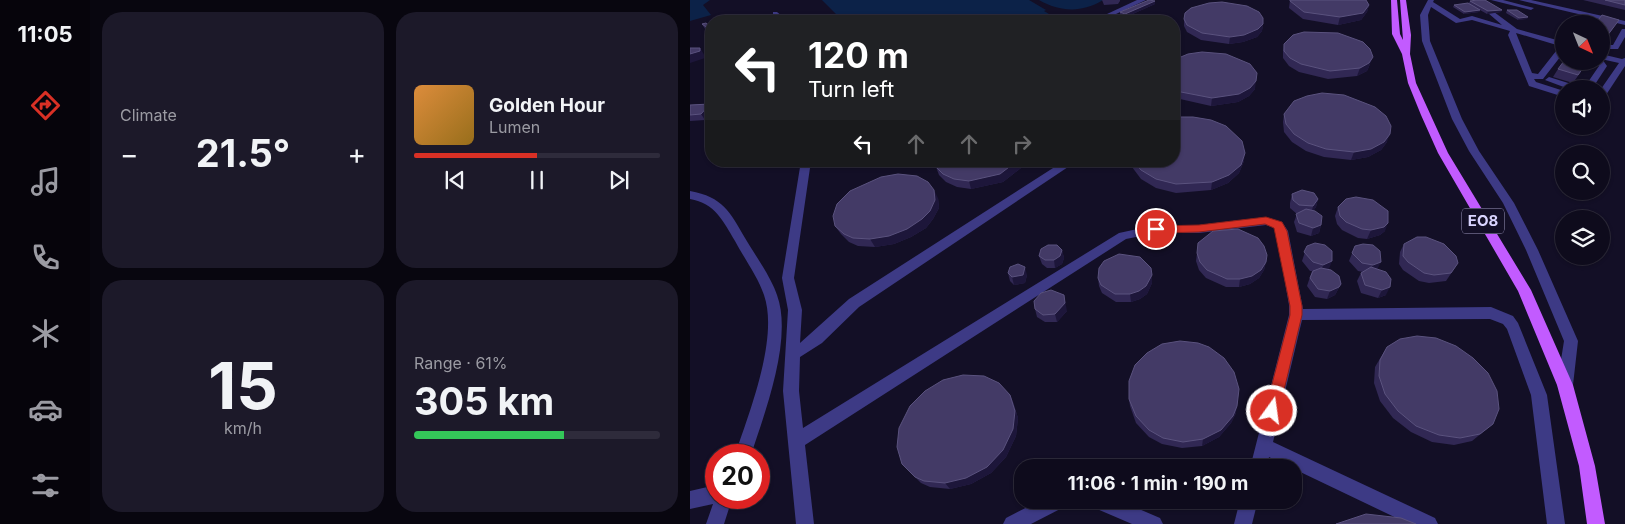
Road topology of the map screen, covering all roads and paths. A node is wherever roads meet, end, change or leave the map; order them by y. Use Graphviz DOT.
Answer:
graph roads {
  1 [pos="1143,0"];
  2 [pos="1394,0"];
  3 [pos="1404,0"];
  4 [pos="1494,0"];
  5 [pos="1522,0"];
  6 [pos="1430,1"];
  7 [pos="1542,2"];
  8 [pos="1492,13"];
  9 [pos="1109,15"];
  10 [pos="1625,18"];
  11 [pos="1610,23"];
  12 [pos="1625,23"];
  13 [pos="1625,27"];
  14 [pos="1514,30"];
  15 [pos="1625,32"];
  16 [pos="1555,45"];
  17 [pos="1610,47"];
  18 [pos="1406,54"];
  19 [pos="1555,58"];
  20 [pos="1610,58"];
  21 [pos="1624,61"];
  22 [pos="1528,75"];
  23 [pos="1540,77"];
  24 [pos="1555,82"];
  25 [pos="1610,82"];
  26 [pos="1555,91"];
  27 [pos="805,167"];
  28 [pos="1063,167"];
  29 [pos="690,196"];
  30 [pos="795,310"];
  31 [pos="1296,315"];
  32 [pos="776,318"];
  33 [pos="792,354"];
  34 [pos="1565,385"];
  35 [pos="796,442"];
  36 [pos="746,444"];
  37 [pos="1263,446"];
  38 [pos="1260,459"];
  39 [pos="705,497"];
  40 [pos="690,500"];
  41 [pos="720,509"];
  42 [pos="1042,509"];
  43 [pos="1118,509"];
  44 [pos="1247,509"];
  45 [pos="715,524"];
  46 [pos="805,524"];
  47 [pos="1012,524"];
  48 [pos="1154,524"];
  49 [pos="1243,524"];
  50 [pos="1429,524"];
  51 [pos="1556,524"];
  52 [pos="1596,524"];
  1 -- 9 [label="lane"];
  2 -- 18 [label="main road, ΕΟ8"];
  3 -- 18 [label="main road, ΕΟ8"];
  4 -- 7 [label="lane"];
  5 -- 7 [label="lane"];
  6 -- 14 [label="lane"];
  6 -- 34 [label="lane"];
  7 -- 10 [label="lane"];
  7 -- 12 [label="lane"];
  8 -- 14 [label="lane"];
  11 -- 13 [label="lane"];
  14 -- 16 [label="lane"];
  14 -- 22 [label="lane"];
  15 -- 17 [label="lane"];
  18 -- 34 [label="main road, ΕΟ8"];
  19 -- 23 [label="lane"];
  20 -- 21 [label="lane"];
  21 -- 25 [label="lane"];
  22 -- 23 [label="lane"];
  22 -- 26 [label="lane"];
  23 -- 24 [label="lane"];
  27 -- 30 [label="lane"];
  28 -- 33 [label="lane"];
  29 -- 32 [label="lane"];
  30 -- 32 [label="lane"];
  30 -- 33 [label="lane"];
  31 -- 35 [label="lane"];
  31 -- 37 [label="lane"];
  31 -- 51 [label="lane"];
  32 -- 36 [label="lane"];
  33 -- 35 [label="lane"];
  34 -- 52 [label="main road, ΕΟ8"];
  35 -- 46 [label="lane"];
  37 -- 38 [label="lane"];
  37 -- 50 [label="lane"];
  39 -- 40 [label="lane"];
  41 -- 45 [label="lane"];
  42 -- 47 [label="lane"];
  43 -- 48 [label="lane"];
  44 -- 49 [label="lane"];
}
